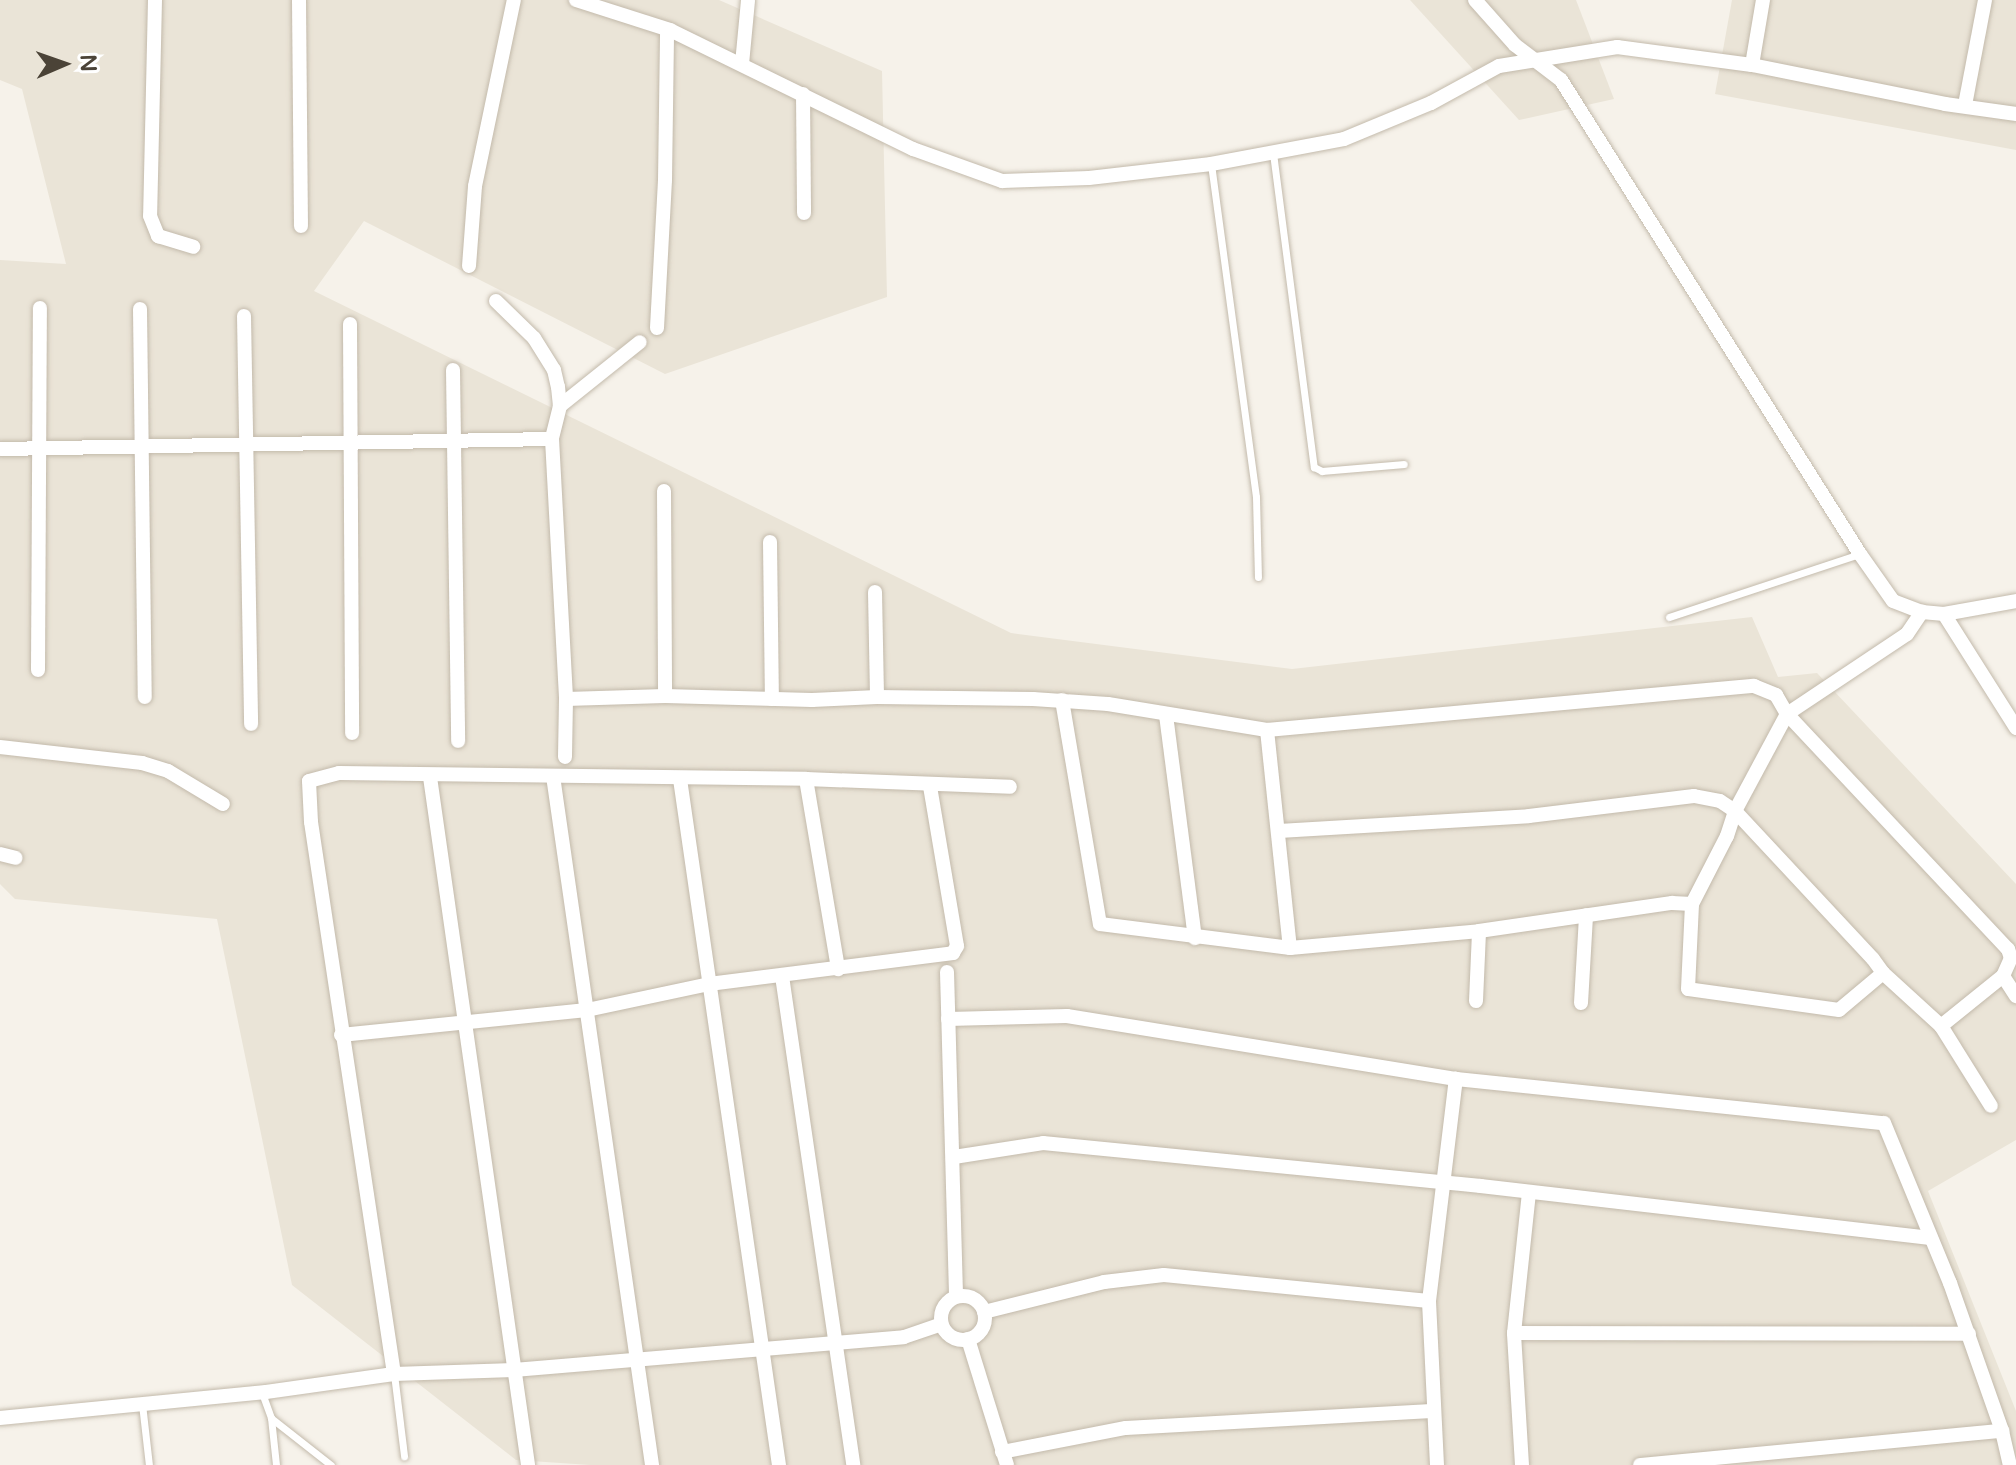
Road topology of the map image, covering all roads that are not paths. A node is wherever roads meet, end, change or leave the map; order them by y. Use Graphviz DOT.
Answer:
graph roads {
  1 [pos="155,0"];
  2 [pos="299,0"];
  3 [pos="514,0"];
  4 [pos="576,0"];
  5 [pos="748,0"];
  6 [pos="1475,0"];
  7 [pos="1763,0"];
  8 [pos="1985,0"];
  9 [pos="667,30"];
  10 [pos="1538,59"];
  11 [pos="742,64"];
  12 [pos="1752,65"];
  13 [pos="803,94"];
  14 [pos="1965,105"];
  15 [pos="2016,114"];
  16 [pos="1273,153"];
  17 [pos="1211,164"];
  18 [pos="804,213"];
  19 [pos="301,226"];
  20 [pos="193,247"];
  21 [pos="469,266"];
  22 [pos="496,301"];
  23 [pos="40,308"];
  24 [pos="140,309"];
  25 [pos="244,316"];
  26 [pos="350,324"];
  27 [pos="657,328"];
  28 [pos="640,342"];
  29 [pos="453,370"];
  30 [pos="560,406"];
  31 [pos="552,439"];
  32 [pos="454,442"];
  33 [pos="352,445"];
  34 [pos="143,446"];
  35 [pos="248,446"];
  36 [pos="0,449"];
  37 [pos="42,449"];
  38 [pos="1404,464"];
  39 [pos="664,491"];
  40 [pos="770,542"];
  41 [pos="1860,554"];
  42 [pos="1258,577"];
  43 [pos="875,592"];
  44 [pos="2016,601"];
  45 [pos="1922,612"];
  46 [pos="1944,614"];
  47 [pos="1669,617"];
  48 [pos="38,670"];
  49 [pos="665,696"];
  50 [pos="145,697"];
  51 [pos="877,697"];
  52 [pos="566,699"];
  53 [pos="772,699"];
  54 [pos="1062,700"];
  55 [pos="1787,714"];
  56 [pos="1166,715"];
  57 [pos="251,724"];
  58 [pos="2016,728"];
  59 [pos="1267,730"];
  60 [pos="352,733"];
  61 [pos="458,741"];
  62 [pos="0,747"];
  63 [pos="565,757"];
  64 [pos="553,776"];
  65 [pos="430,777"];
  66 [pos="680,779"];
  67 [pos="806,779"];
  68 [pos="930,786"];
  69 [pos="1010,787"];
  70 [pos="223,804"];
  71 [pos="1735,811"];
  72 [pos="1279,831"];
  73 [pos="0,854"];
  74 [pos="16,858"];
  75 [pos="1692,904"];
  76 [pos="1586,915"];
  77 [pos="1479,931"];
  78 [pos="1195,938"];
  79 [pos="1290,948"];
  80 [pos="838,969"];
  81 [pos="947,972"];
  82 [pos="1883,973"];
  83 [pos="782,976"];
  84 [pos="2003,976"];
  85 [pos="709,984"];
  86 [pos="2016,996"];
  87 [pos="1476,1001"];
  88 [pos="1581,1003"];
  89 [pos="587,1010"];
  90 [pos="948,1019"];
  91 [pos="465,1022"];
  92 [pos="1941,1026"];
  93 [pos="341,1035"];
  94 [pos="1456,1079"];
  95 [pos="1991,1106"];
  96 [pos="954,1157"];
  97 [pos="1442,1183"];
  98 [pos="1529,1193"];
  99 [pos="1930,1238"];
  100 [pos="956,1296"];
  101 [pos="1429,1301"];
  102 [pos="984,1312"];
  103 [pos="941,1324"];
  104 [pos="1514,1333"];
  105 [pos="1969,1334"];
  106 [pos="968,1339"];
  107 [pos="834,1342"];
  108 [pos="762,1347"];
  109 [pos="639,1358"];
  110 [pos="514,1370"];
  111 [pos="394,1374"];
  112 [pos="262,1393"];
  113 [pos="142,1404"];
  114 [pos="1432,1411"];
  115 [pos="0,1418"];
  116 [pos="271,1418"];
  117 [pos="2002,1431"];
  118 [pos="404,1456"];
  119 [pos="1005,1458"];
  120 [pos="149,1465"];
  121 [pos="276,1465"];
  122 [pos="331,1465"];
  123 [pos="528,1465"];
  124 [pos="652,1465"];
  125 [pos="779,1465"];
  126 [pos="853,1465"];
  127 [pos="1437,1465"];
  128 [pos="1522,1465"];
  129 [pos="1640,1465"];
  130 [pos="2010,1465"];
  1 -- 20 [label="street"];
  2 -- 19 [label="street"];
  3 -- 21 [label="street"];
  4 -- 9 [label="street"];
  5 -- 11 [label="street"];
  6 -- 10 [label="street"];
  7 -- 12 [label="street"];
  8 -- 14 [label="street"];
  9 -- 11 [label="street"];
  9 -- 27 [label="street"];
  10 -- 12 [label="street"];
  10 -- 16 [label="street"];
  10 -- 41 [label="street"];
  11 -- 13 [label="street"];
  12 -- 14 [label="street"];
  13 -- 17 [label="street"];
  13 -- 18 [label="street"];
  14 -- 15 [label="street"];
  16 -- 17 [label="street"];
  16 -- 38 [label="lane"];
  17 -- 42 [label="lane"];
  22 -- 30 [label="street"];
  23 -- 37 [label="street"];
  24 -- 34 [label="street"];
  25 -- 35 [label="street"];
  26 -- 33 [label="street"];
  28 -- 30 [label="street"];
  29 -- 32 [label="street"];
  30 -- 31 [label="street"];
  31 -- 32 [label="street"];
  31 -- 52 [label="street"];
  32 -- 33 [label="street"];
  32 -- 61 [label="street"];
  33 -- 35 [label="street"];
  33 -- 60 [label="street"];
  34 -- 35 [label="street"];
  34 -- 37 [label="street"];
  34 -- 50 [label="street"];
  35 -- 57 [label="street"];
  36 -- 37 [label="street"];
  37 -- 48 [label="street"];
  39 -- 49 [label="street"];
  40 -- 53 [label="street"];
  41 -- 45 [label="street"];
  41 -- 47 [label="lane"];
  43 -- 51 [label="street"];
  44 -- 46 [label="street"];
  45 -- 46 [label="street"];
  45 -- 55 [label="street"];
  46 -- 58 [label="street"];
  49 -- 52 [label="street"];
  49 -- 53 [label="street"];
  51 -- 53 [label="street"];
  51 -- 54 [label="street"];
  52 -- 63 [label="street"];
  54 -- 56 [label="street"];
  54 -- 78 [label="street"];
  55 -- 59 [label="street"];
  55 -- 71 [label="street"];
  55 -- 84 [label="street"];
  56 -- 59 [label="street"];
  56 -- 78 [label="street"];
  59 -- 72 [label="street"];
  62 -- 70 [label="street"];
  64 -- 65 [label="street"];
  64 -- 66 [label="street"];
  64 -- 89 [label="street"];
  65 -- 91 [label="street"];
  65 -- 93 [label="street"];
  66 -- 67 [label="street"];
  66 -- 85 [label="street"];
  67 -- 68 [label="street"];
  67 -- 80 [label="street"];
  68 -- 69 [label="street"];
  68 -- 80 [label="street"];
  71 -- 72 [label="street"];
  71 -- 75 [label="street"];
  71 -- 82 [label="street"];
  72 -- 79 [label="street"];
  73 -- 74 [label="street"];
  75 -- 76 [label="street"];
  75 -- 82 [label="street"];
  76 -- 77 [label="street"];
  76 -- 88 [label="street"];
  77 -- 79 [label="street"];
  77 -- 87 [label="street"];
  78 -- 79 [label="street"];
  80 -- 83 [label="street"];
  81 -- 90 [label="street"];
  82 -- 92 [label="street"];
  83 -- 85 [label="street"];
  83 -- 107 [label="street"];
  84 -- 86 [label="street"];
  84 -- 92 [label="street"];
  85 -- 89 [label="street"];
  85 -- 108 [label="street"];
  89 -- 91 [label="street"];
  89 -- 109 [label="street"];
  90 -- 94 [label="street"];
  90 -- 96 [label="street"];
  91 -- 93 [label="street"];
  91 -- 110 [label="street"];
  92 -- 95 [label="street"];
  93 -- 111 [label="street"];
  94 -- 97 [label="street"];
  94 -- 99 [label="street"];
  96 -- 97 [label="street"];
  96 -- 100 [label="street"];
  97 -- 98 [label="street"];
  97 -- 101 [label="street"];
  98 -- 99 [label="street"];
  98 -- 104 [label="street"];
  99 -- 105 [label="street"];
  100 -- 102 [label="street"];
  100 -- 103 [label="street"];
  101 -- 102 [label="street"];
  101 -- 114 [label="street"];
  102 -- 106 [label="street"];
  103 -- 106 [label="street"];
  103 -- 107 [label="street"];
  104 -- 105 [label="street"];
  104 -- 128 [label="street"];
  105 -- 117 [label="street"];
  106 -- 119 [label="street"];
  107 -- 108 [label="street"];
  107 -- 126 [label="street"];
  108 -- 109 [label="street"];
  108 -- 125 [label="street"];
  109 -- 110 [label="street"];
  109 -- 124 [label="street"];
  110 -- 111 [label="street"];
  110 -- 123 [label="street"];
  111 -- 112 [label="street"];
  111 -- 118 [label="lane"];
  112 -- 113 [label="street"];
  112 -- 116 [label="lane"];
  113 -- 115 [label="street"];
  113 -- 120 [label="lane"];
  114 -- 119 [label="street"];
  114 -- 127 [label="street"];
  116 -- 121 [label="lane"];
  116 -- 122 [label="lane"];
  117 -- 129 [label="street"];
  117 -- 130 [label="street"];
}
